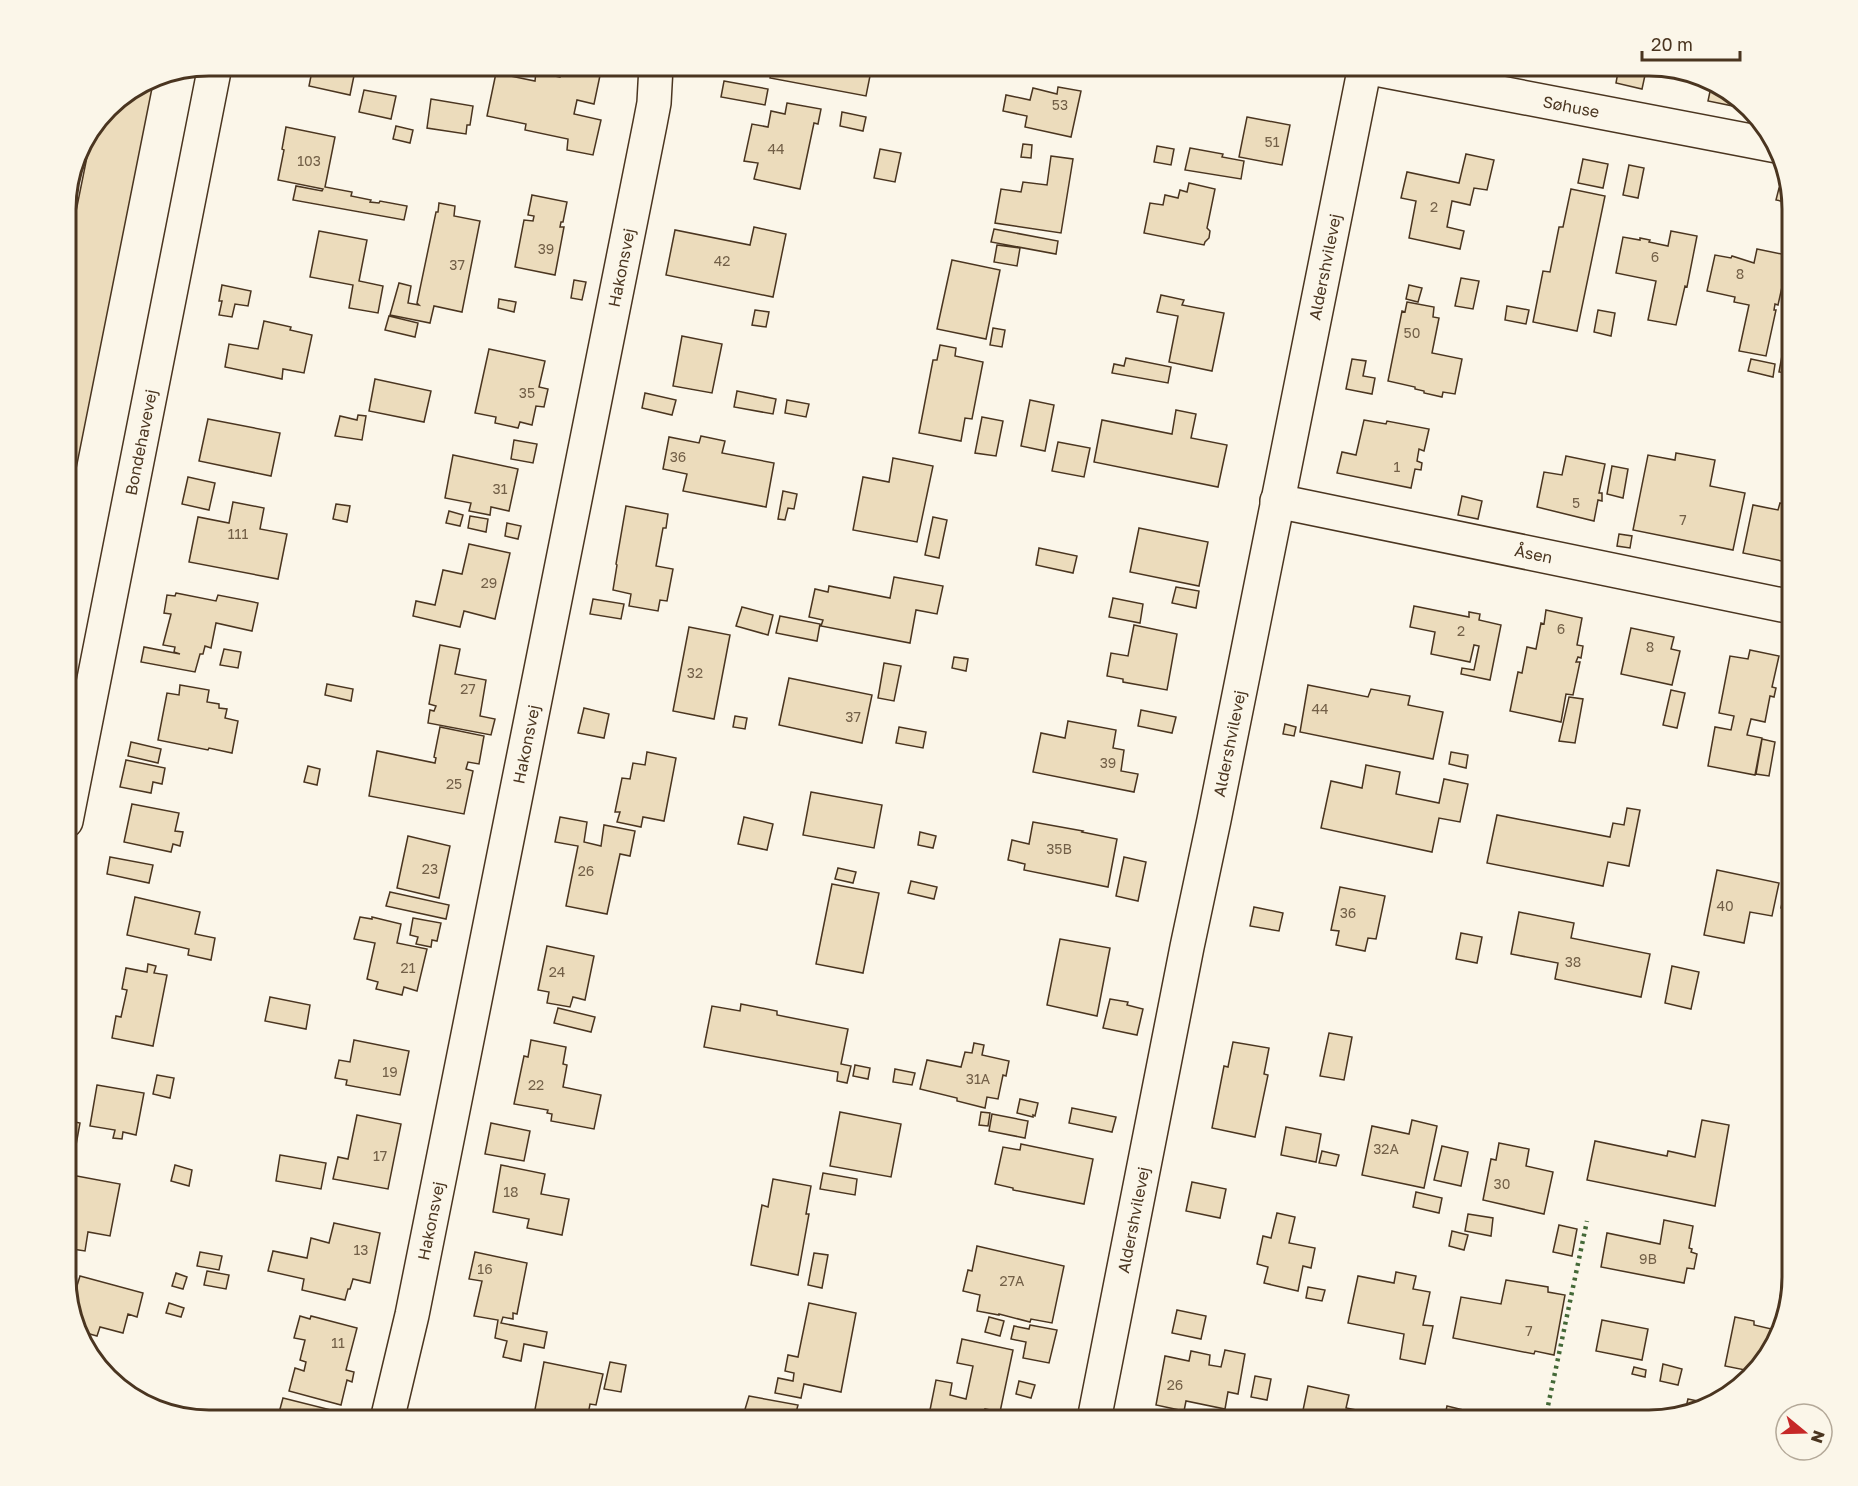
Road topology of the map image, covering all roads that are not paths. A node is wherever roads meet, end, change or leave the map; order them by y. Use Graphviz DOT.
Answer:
graph roads {
  1 [pos="213,76"];
  2 [pos="655,76"];
  3 [pos="1363,76"];
  4 [pos="1416,76"];
  5 [pos="1764,144"];
  6 [pos="1277,501"];
  7 [pos="1782,605"];
  8 [pos="77,765"];
  9 [pos="389,1410"];
  10 [pos="1096,1410"];
  1 -- 8 [label="street, Bondehavevej"];
  2 -- 9 [label="street, Hakonsvej"];
  3 -- 6 [label="street, Aldershvilevej"];
  4 -- 5 [label="street, Søhuse"];
  6 -- 7 [label="street, Åsen"];
  6 -- 10 [label="street, Aldershvilevej"];
}
